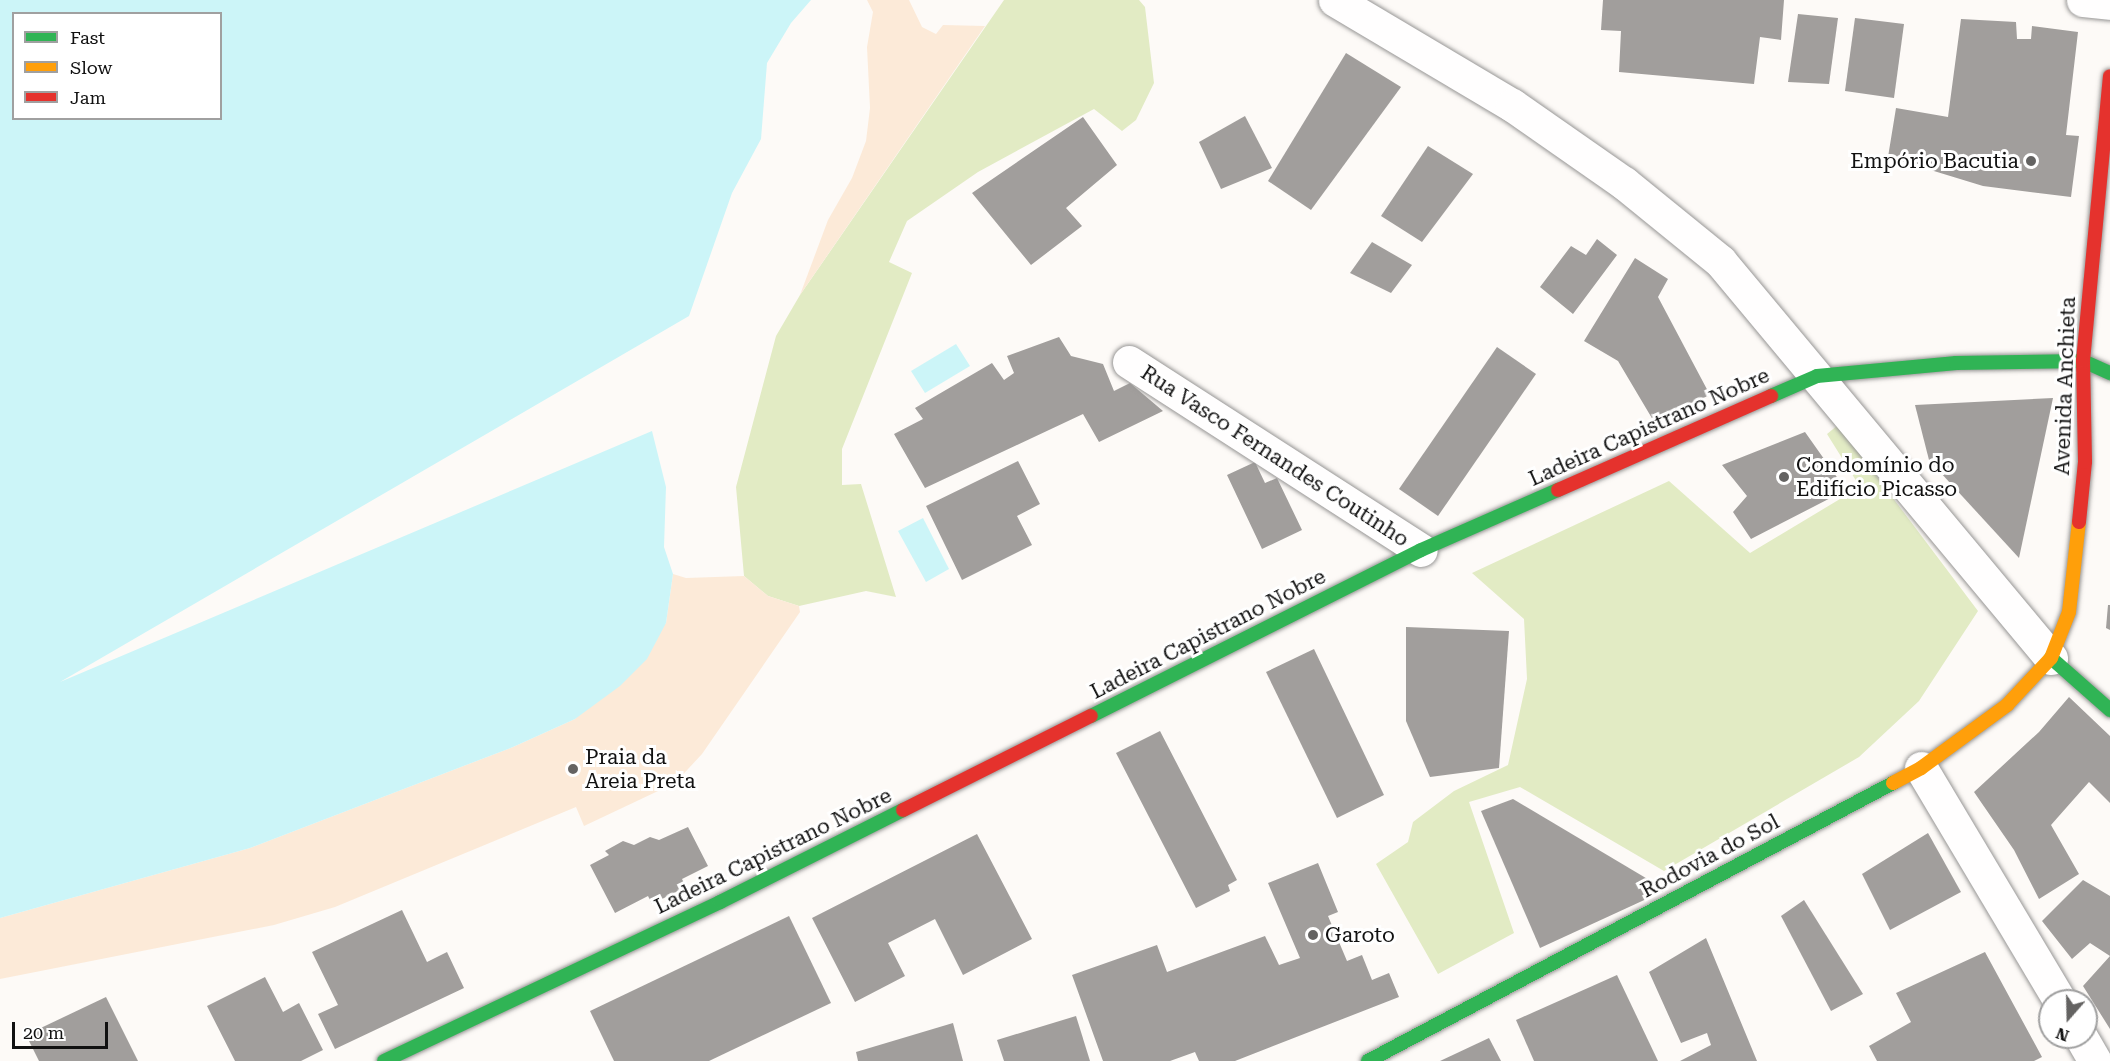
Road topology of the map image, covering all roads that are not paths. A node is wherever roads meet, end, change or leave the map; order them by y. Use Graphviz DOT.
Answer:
graph roads {
  1 [pos="1335,0"];
  2 [pos="2083,0"];
  3 [pos="2110,3"];
  4 [pos="2110,76"];
  5 [pos="2084,361"];
  6 [pos="1129,362"];
  7 [pos="2110,373"];
  8 [pos="1816,376"];
  9 [pos="1421,550"];
  10 [pos="2051,658"];
  11 [pos="2110,710"];
  12 [pos="1921,768"];
  13 [pos="2053,989"];
  14 [pos="384,1061"];
  15 [pos="1368,1061"];
  1 -- 8 [label="street"];
  2 -- 3 [label="street"];
  4 -- 5 [label="street, Avenida Anchieta"];
  5 -- 7 [label="street"];
  5 -- 8 [label="street, Ladeira Capistrano Nobre"];
  5 -- 10 [label="street, Avenida Anchieta"];
  6 -- 9 [label="street, Rua Vasco Fernandes Coutinho"];
  8 -- 9 [label="street, Ladeira Capistrano Nobre"];
  8 -- 10 [label="street"];
  9 -- 14 [label="street, Ladeira Capistrano Nobre"];
  10 -- 11 [label="street"];
  10 -- 12 [label="street, Rodovia do Sol"];
  12 -- 13 [label="street"];
  12 -- 15 [label="street, Rodovia do Sol"];
}
